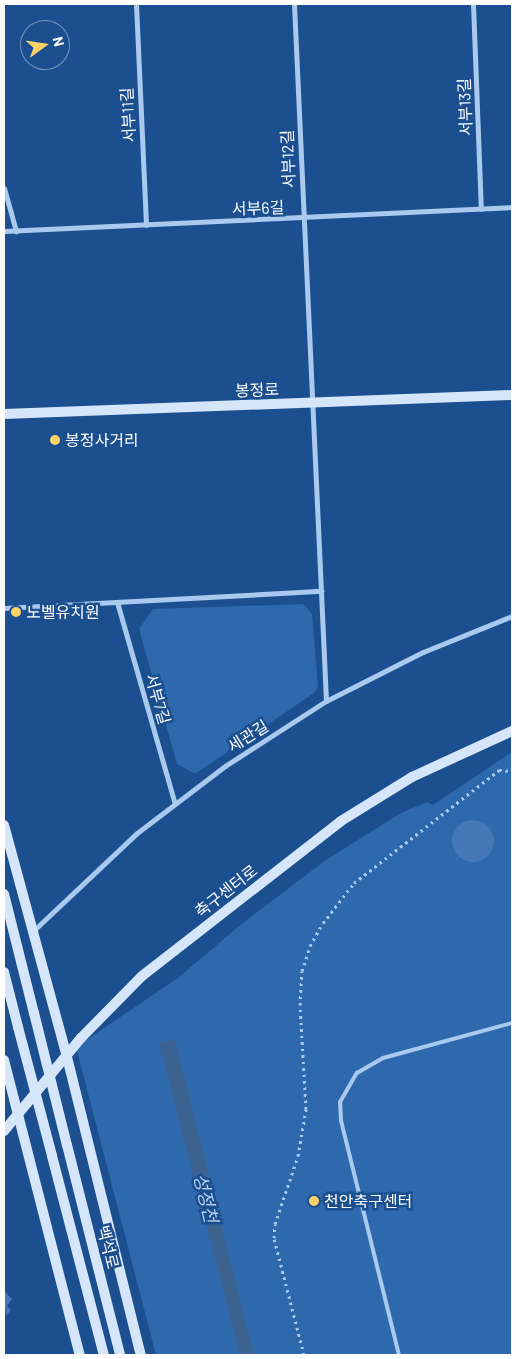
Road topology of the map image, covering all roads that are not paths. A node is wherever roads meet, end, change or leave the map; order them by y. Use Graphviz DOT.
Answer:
graph roads {
  1 [pos="136,4"];
  2 [pos="294,4"];
  3 [pos="473,4"];
  4 [pos="4,188"];
  5 [pos="512,207"];
  6 [pos="481,209"];
  7 [pos="303,219"];
  8 [pos="146,225"];
  9 [pos="16,230"];
  10 [pos="4,231"];
  11 [pos="512,395"];
  12 [pos="314,402"];
  13 [pos="4,414"];
  14 [pos="322,591"];
  15 [pos="117,602"];
  16 [pos="4,608"];
  17 [pos="512,616"];
  18 [pos="326,701"];
  19 [pos="512,731"];
  20 [pos="175,804"];
  21 [pos="4,825"];
  22 [pos="4,894"];
  23 [pos="33,931"];
  24 [pos="4,972"];
  25 [pos="512,1023"];
  26 [pos="67,1057"];
  27 [pos="4,1060"];
  28 [pos="17,1113"];
  29 [pos="4,1131"];
  30 [pos="80,1355"];
  31 [pos="104,1355"];
  32 [pos="120,1355"];
  33 [pos="141,1355"];
  34 [pos="399,1355"];
  1 -- 8 [label="street, 서부11길"];
  2 -- 7 [label="street, 서부12길"];
  3 -- 6 [label="street, 서부13길"];
  4 -- 9 [label="street"];
  5 -- 6 [label="street, 서부6길"];
  6 -- 7 [label="street, 서부6길"];
  7 -- 8 [label="street, 서부6길"];
  7 -- 12 [label="street, 서부12길"];
  8 -- 9 [label="street, 서부6길"];
  9 -- 10 [label="street, 서부6길"];
  11 -- 12 [label="main road, 봉정로"];
  12 -- 13 [label="main road, 봉정로"];
  12 -- 14 [label="street, 서부12길"];
  14 -- 15 [label="street"];
  14 -- 18 [label="street, 서부12길"];
  15 -- 16 [label="street"];
  15 -- 20 [label="street, 서부7길"];
  17 -- 18 [label="street, 세관길"];
  18 -- 20 [label="street, 세관길"];
  19 -- 26 [label="main road, 축구센터로"];
  20 -- 23 [label="street, 세관길"];
  21 -- 23 [label="main road"];
  22 -- 32 [label="main road, 백석로, bridge"];
  23 -- 26 [label="main road"];
  24 -- 31 [label="main road, 백석로, bridge"];
  25 -- 34 [label="lane"];
  26 -- 28 [label="main road, 축구센터로"];
  26 -- 33 [label="main road"];
  27 -- 28 [label="main road"];
  28 -- 29 [label="main road, 축구센터로"];
  28 -- 30 [label="main road"];
}
